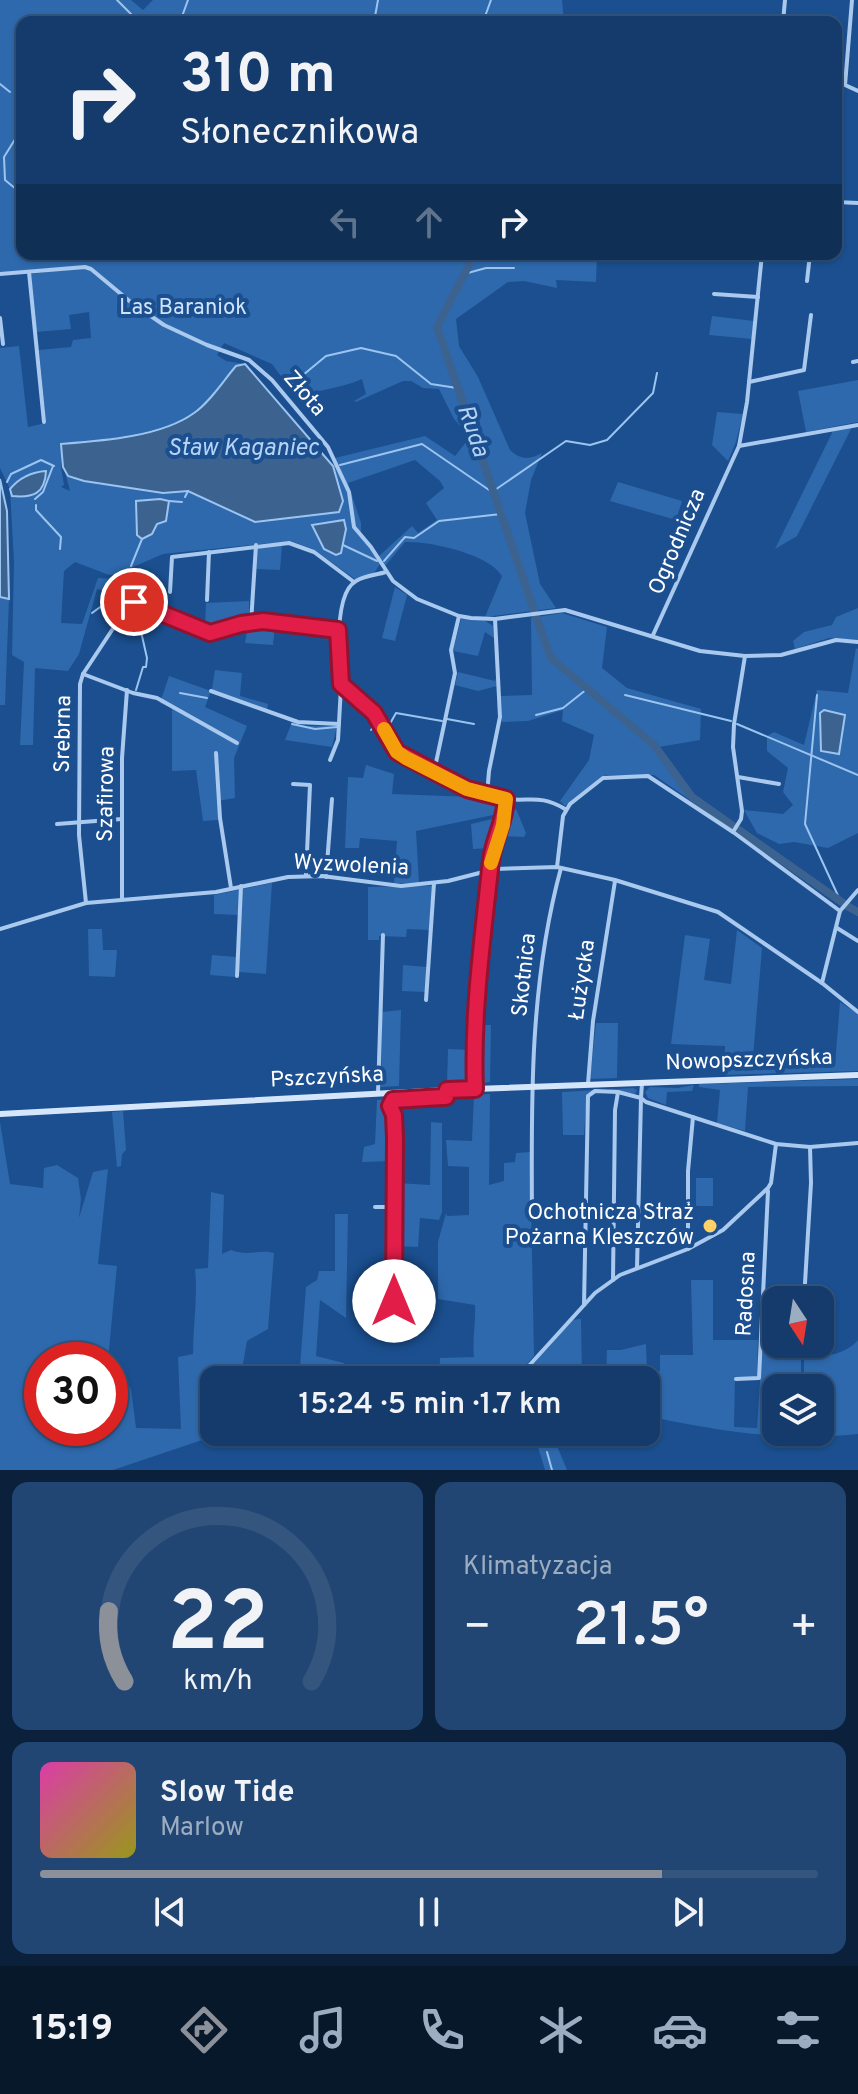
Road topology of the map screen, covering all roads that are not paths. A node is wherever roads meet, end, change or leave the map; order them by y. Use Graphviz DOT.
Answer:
graph roads {
  1 [pos="852,0"];
  2 [pos="858,91"];
  3 [pos="761,260"];
  4 [pos="809,260"];
  5 [pos="29,272"];
  6 [pos="0,274"];
  7 [pos="807,281"];
  8 [pos="714,294"];
  9 [pos="758,297"];
  10 [pos="811,315"];
  11 [pos="0,318"];
  12 [pos="3,344"];
  13 [pos="749,382"];
  14 [pos="44,422"];
  15 [pos="858,425"];
  16 [pos="739,446"];
  17 [pos="256,545"];
  18 [pos="209,552"];
  19 [pos="386,572"];
  20 [pos="354,582"];
  21 [pos="170,592"];
  22 [pos="207,600"];
  23 [pos="459,616"];
  24 [pos="495,619"];
  25 [pos="251,623"];
  26 [pos="338,630"];
  27 [pos="653,635"];
  28 [pos="858,642"];
  29 [pos="745,656"];
  30 [pos="83,674"];
  31 [pos="341,684"];
  32 [pos="127,690"];
  33 [pos="211,691"];
  34 [pos="339,724"];
  35 [pos="237,743"];
  36 [pos="216,753"];
  37 [pos="330,760"];
  38 [pos="434,772"];
  39 [pos="737,777"];
  40 [pos="293,784"];
  41 [pos="779,784"];
  42 [pos="487,795"];
  43 [pos="332,799"];
  44 [pos="506,799"];
  45 [pos="565,809"];
  46 [pos="122,819"];
  47 [pos="79,823"];
  48 [pos="57,824"];
  49 [pos="733,832"];
  50 [pos="559,867"];
  51 [pos="491,870"];
  52 [pos="306,875"];
  53 [pos="326,877"];
  54 [pos="615,880"];
  55 [pos="434,883"];
  56 [pos="241,886"];
  57 [pos="231,888"];
  58 [pos="858,890"];
  59 [pos="122,899"];
  60 [pos="86,903"];
  61 [pos="840,911"];
  62 [pos="837,928"];
  63 [pos="0,929"];
  64 [pos="383,935"];
  65 [pos="858,941"];
  66 [pos="237,976"];
  67 [pos="822,983"];
  68 [pos="426,1000"];
  69 [pos="858,1012"];
  70 [pos="858,1075"];
  71 [pos="642,1083"];
  72 [pos="588,1084"];
  73 [pos="533,1087"];
  74 [pos="475,1089"];
  75 [pos="447,1090"];
  76 [pos="618,1092"];
  77 [pos="378,1093"];
  78 [pos="641,1098"];
  79 [pos="0,1114"];
  80 [pos="693,1117"];
  81 [pos="858,1143"];
  82 [pos="776,1144"];
  83 [pos="810,1147"];
  84 [pos="768,1188"];
  85 [pos="375,1207"];
  86 [pos="394,1207"];
  87 [pos="532,1215"];
  88 [pos="688,1249"];
  89 [pos="637,1268"];
  90 [pos="613,1280"];
  91 [pos="805,1286"];
  92 [pos="584,1305"];
  93 [pos="393,1332"];
  94 [pos="529,1366"];
  95 [pos="736,1379"];
  1 -- 2 [label="street"];
  3 -- 9 [label="street, Ogrodnicza"];
  4 -- 7 [label="street"];
  5 -- 6 [label="street, Złota"];
  5 -- 14 [label="street"];
  5 -- 19 [label="street, Złota"];
  8 -- 9 [label="street"];
  9 -- 13 [label="street, Ogrodnicza"];
  10 -- 13 [label="street"];
  11 -- 12 [label="street"];
  13 -- 16 [label="street, Ogrodnicza"];
  15 -- 16 [label="street"];
  16 -- 27 [label="street, Ogrodnicza"];
  17 -- 18 [label="street"];
  17 -- 20 [label="street"];
  17 -- 25 [label="street"];
  18 -- 21 [label="street"];
  18 -- 22 [label="street"];
  19 -- 20 [label="street"];
  19 -- 23 [label="street, Złota"];
  20 -- 26 [label="street"];
  23 -- 24 [label="street, Złota"];
  23 -- 38 [label="street"];
  24 -- 27 [label="street, Złota"];
  24 -- 42 [label="street"];
  25 -- 26 [label="street, Srebrna"];
  25 -- 30 [label="street, Srebrna"];
  26 -- 31 [label="street"];
  27 -- 29 [label="street"];
  28 -- 29 [label="street"];
  29 -- 39 [label="street"];
  30 -- 32 [label="street"];
  30 -- 47 [label="street, Srebrna"];
  31 -- 34 [label="street"];
  31 -- 38 [label="street"];
  32 -- 35 [label="street"];
  32 -- 46 [label="street, Szafirowa"];
  33 -- 34 [label="street"];
  34 -- 37 [label="street"];
  36 -- 57 [label="street"];
  38 -- 42 [label="street"];
  39 -- 41 [label="street"];
  39 -- 49 [label="street"];
  40 -- 52 [label="street"];
  42 -- 44 [label="street"];
  43 -- 53 [label="street"];
  44 -- 45 [label="street"];
  44 -- 51 [label="street"];
  45 -- 49 [label="street"];
  45 -- 50 [label="street, Skotnica"];
  46 -- 47 [label="street"];
  46 -- 59 [label="street, Szafirowa"];
  47 -- 48 [label="street"];
  47 -- 60 [label="street, Srebrna"];
  49 -- 61 [label="street"];
  50 -- 51 [label="street, Wyzwolenia"];
  50 -- 54 [label="street, Wyzwolenia"];
  50 -- 73 [label="street, Skotnica"];
  51 -- 55 [label="street, Wyzwolenia"];
  51 -- 74 [label="street"];
  52 -- 53 [label="street, Wyzwolenia"];
  52 -- 56 [label="street, Wyzwolenia"];
  53 -- 55 [label="street, Wyzwolenia"];
  54 -- 67 [label="street, Wyzwolenia"];
  54 -- 72 [label="street, Łużycka"];
  55 -- 68 [label="street"];
  56 -- 57 [label="street, Wyzwolenia"];
  56 -- 66 [label="street"];
  57 -- 59 [label="street, Wyzwolenia"];
  58 -- 61 [label="street"];
  59 -- 60 [label="street, Wyzwolenia"];
  60 -- 63 [label="street, Wyzwolenia"];
  61 -- 62 [label="street"];
  62 -- 65 [label="street"];
  62 -- 67 [label="street"];
  64 -- 77 [label="street"];
  67 -- 69 [label="street, Wyzwolenia"];
  70 -- 71 [label="main road, Nowopszczyńska"];
  71 -- 72 [label="main road, Pszczyńska"];
  71 -- 78 [label="street"];
  72 -- 73 [label="main road, Pszczyńska"];
  73 -- 74 [label="main road, Pszczyńska"];
  73 -- 87 [label="street, Skotnica"];
  74 -- 75 [label="main road, Pszczyńska"];
  75 -- 77 [label="main road, Pszczyńska"];
  75 -- 86 [label="street"];
  76 -- 78 [label="street"];
  76 -- 90 [label="street"];
  76 -- 92 [label="street"];
  77 -- 79 [label="main road, Pszczyńska"];
  78 -- 80 [label="street"];
  78 -- 89 [label="street"];
  80 -- 82 [label="street"];
  80 -- 88 [label="street"];
  81 -- 83 [label="street"];
  82 -- 83 [label="street"];
  82 -- 84 [label="street"];
  83 -- 91 [label="street"];
  84 -- 88 [label="street"];
  84 -- 95 [label="street, Radosna"];
  85 -- 86 [label="street"];
  86 -- 93 [label="street"];
  88 -- 89 [label="street"];
  89 -- 90 [label="street"];
  90 -- 92 [label="street"];
  92 -- 94 [label="street"];
}
